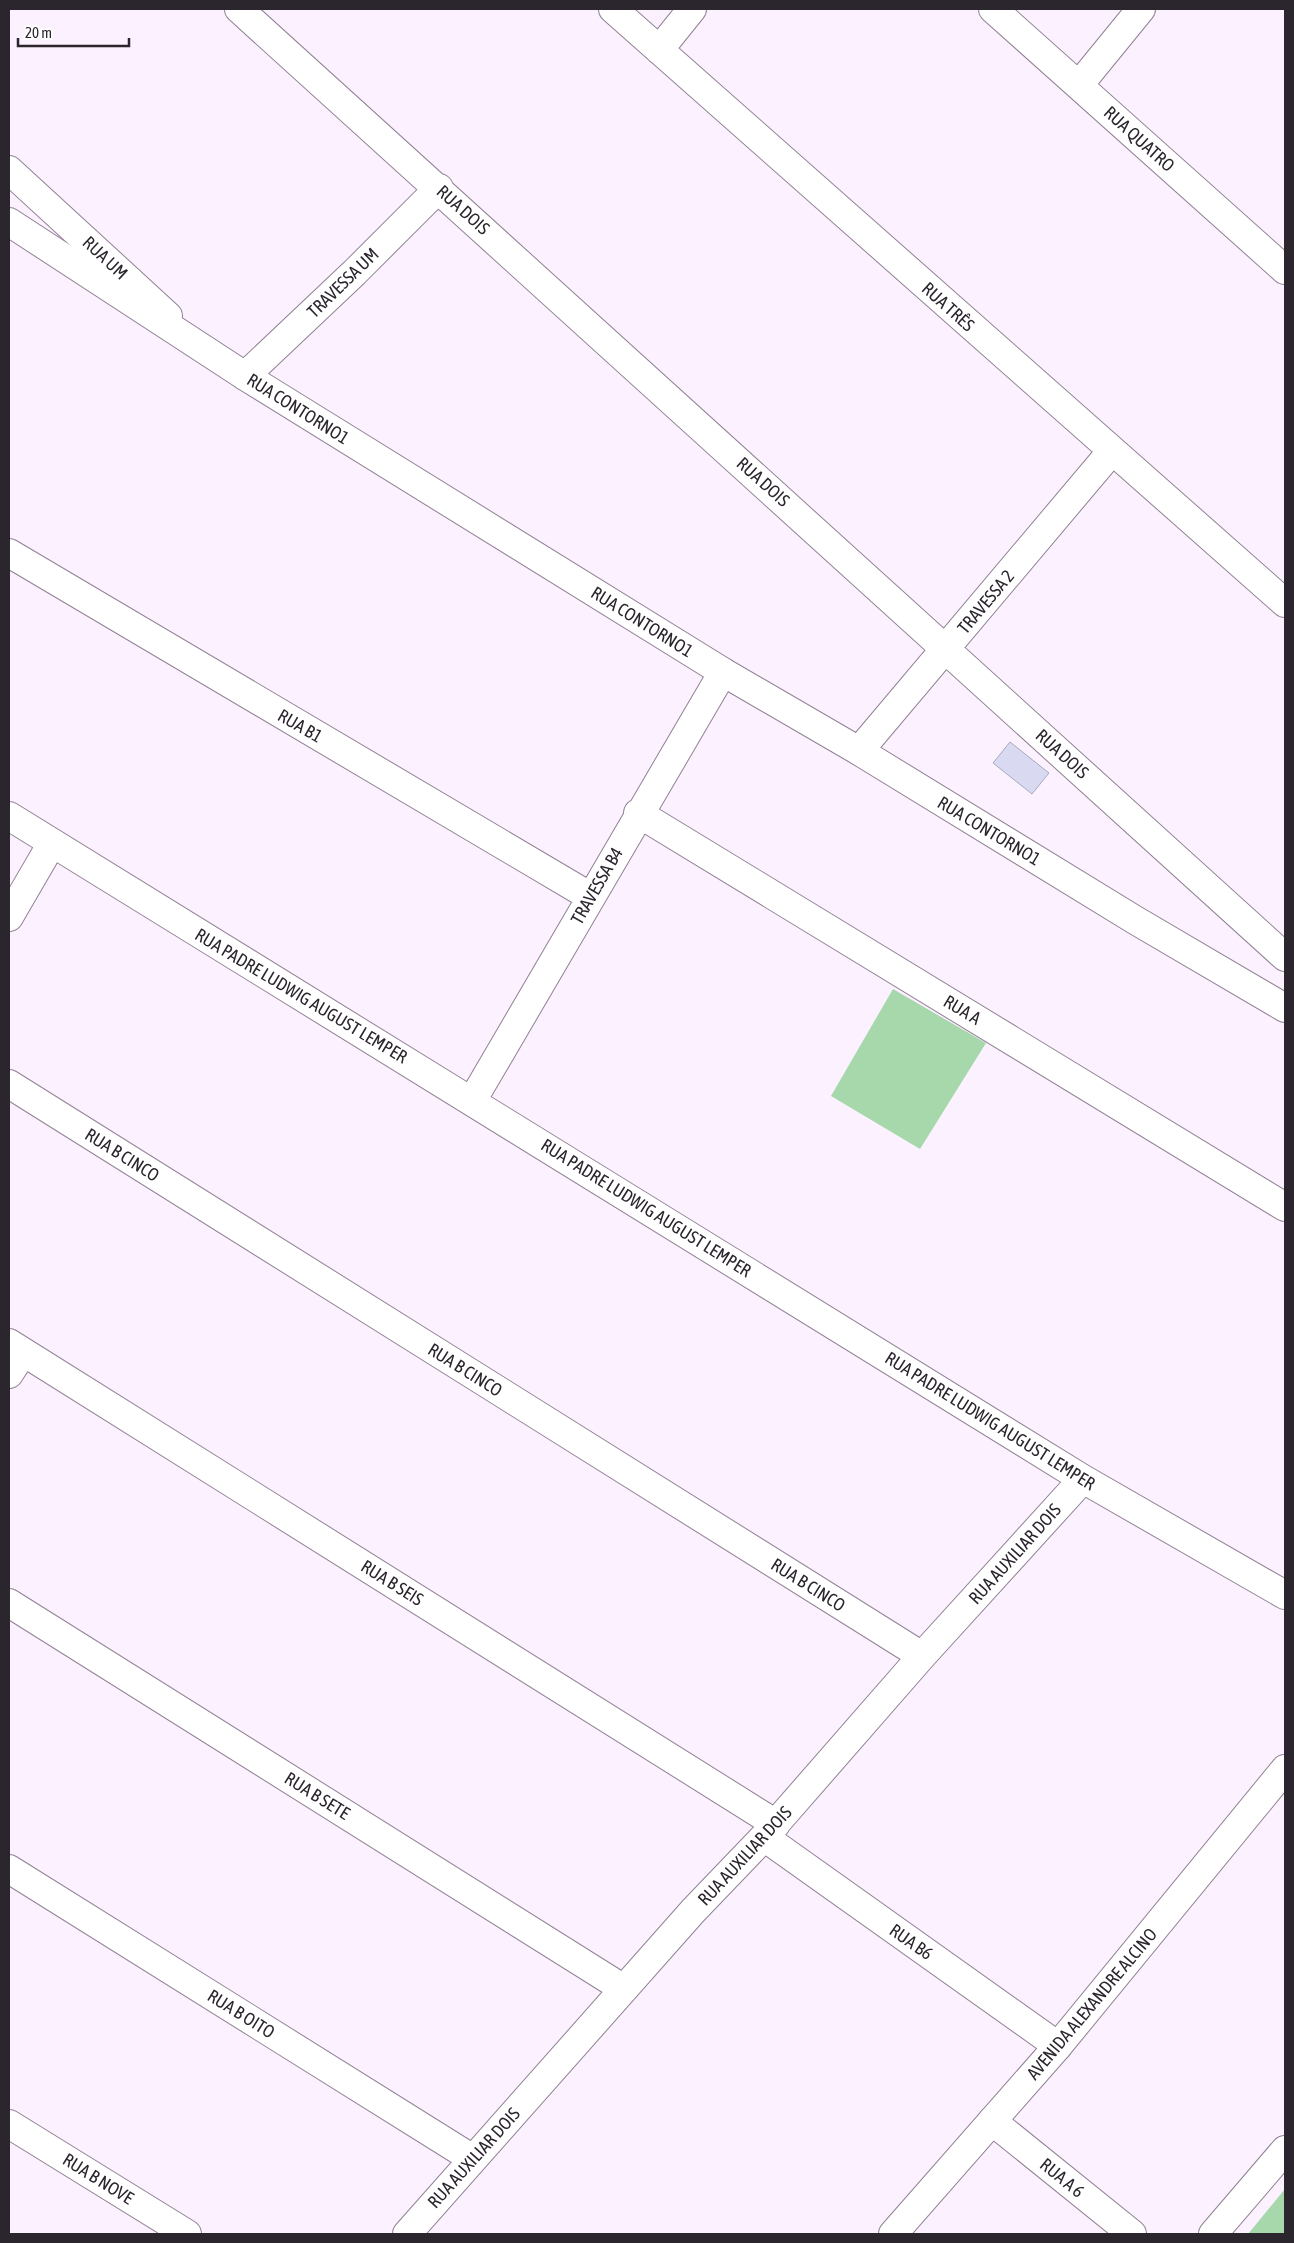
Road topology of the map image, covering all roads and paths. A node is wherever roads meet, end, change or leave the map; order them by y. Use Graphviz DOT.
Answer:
graph roads {
  1 [pos="239,9"];
  2 [pos="613,9"];
  3 [pos="692,9"];
  4 [pos="993,9"];
  5 [pos="1141,9"];
  6 [pos="659,50"];
  7 [pos="1079,85"];
  8 [pos="9,170"];
  9 [pos="29,188"];
  10 [pos="438,188"];
  11 [pos="9,223"];
  12 [pos="1285,270"];
  13 [pos="200,346"];
  14 [pos="245,376"];
  15 [pos="1111,452"];
  16 [pos="9,553"];
  17 [pos="1285,603"];
  18 [pos="946,649"];
  19 [pos="723,672"];
  20 [pos="859,751"];
  21 [pos="638,813"];
  22 [pos="9,816"];
  23 [pos="52,843"];
  24 [pos="592,897"];
  25 [pos="9,917"];
  26 [pos="1285,957"];
  27 [pos="1285,1008"];
  28 [pos="9,1084"];
  29 [pos="472,1101"];
  30 [pos="1285,1207"];
  31 [pos="13,1357"];
  32 [pos="1084,1479"];
  33 [pos="1285,1595"];
  34 [pos="9,1603"];
  35 [pos="922,1656"];
  36 [pos="1285,1759"];
  37 [pos="1279,1777"];
  38 [pos="770,1830"];
  39 [pos="9,1869"];
  40 [pos="624,1989"];
  41 [pos="1058,2046"];
  42 [pos="992,2121"];
  43 [pos="9,2124"];
  44 [pos="1285,2150"];
  45 [pos="473,2159"];
  46 [pos="187,2234"];
  47 [pos="407,2234"];
  48 [pos="893,2234"];
  49 [pos="1132,2234"];
  50 [pos="1213,2234"];
  1 -- 10 [label="street, RUA DOIS"];
  2 -- 6 [label="street, RUA TRÊS"];
  3 -- 6 [label="street"];
  4 -- 7 [label="street, RUA QUATRO"];
  5 -- 7 [label="street"];
  6 -- 15 [label="street, RUA TRÊS"];
  7 -- 12 [label="street, RUA QUATRO"];
  8 -- 9 [label="street, RUA UM"];
  9 -- 11 [label="street"];
  9 -- 13 [label="street, RUA UM"];
  10 -- 14 [label="street, TRAVESSA UM"];
  10 -- 18 [label="street, RUA DOIS"];
  11 -- 13 [label="street, RUA CONTORNO1"];
  13 -- 14 [label="street, RUA CONTORNO1"];
  14 -- 19 [label="street, RUA CONTORNO1"];
  15 -- 17 [label="street, RUA TRÊS"];
  15 -- 18 [label="street, TRAVESSA 2"];
  16 -- 24 [label="street, RUA B1"];
  18 -- 20 [label="street, TRAVESSA 2"];
  18 -- 26 [label="street, RUA DOIS"];
  19 -- 20 [label="street, RUA CONTORNO1"];
  19 -- 21 [label="street, TRAVESSA B4"];
  20 -- 27 [label="street, RUA CONTORNO1"];
  21 -- 24 [label="street, TRAVESSA B4"];
  21 -- 30 [label="street, RUA A"];
  22 -- 23 [label="street, RUA PADRE LUDWIG AUGUST LEMPER"];
  23 -- 25 [label="street"];
  23 -- 29 [label="street, RUA PADRE LUDWIG AUGUST LEMPER"];
  24 -- 29 [label="street, TRAVESSA B4"];
  28 -- 35 [label="street, RUA B CINCO"];
  29 -- 32 [label="street, RUA PADRE LUDWIG AUGUST LEMPER"];
  31 -- 38 [label="street, RUA B SEIS"];
  32 -- 33 [label="street, RUA PADRE LUDWIG AUGUST LEMPER"];
  32 -- 35 [label="street, RUA AUXILIAR DOIS"];
  34 -- 40 [label="street, RUA B SETE"];
  35 -- 38 [label="street, RUA AUXILIAR DOIS"];
  36 -- 37 [label="street, AVENIDA ALEXANDRE ALCINO"];
  37 -- 41 [label="street, AVENIDA ALEXANDRE ALCINO"];
  38 -- 40 [label="street, RUA AUXILIAR DOIS"];
  38 -- 41 [label="street, RUA B6"];
  39 -- 45 [label="street, RUA B OITO"];
  40 -- 45 [label="street, RUA AUXILIAR DOIS"];
  41 -- 42 [label="street, AVENIDA ALEXANDRE ALCINO"];
  42 -- 48 [label="street, AVENIDA ALEXANDRE ALCINO"];
  42 -- 49 [label="street, RUA A 6"];
  43 -- 46 [label="street, RUA B NOVE"];
  44 -- 50 [label="street"];
  45 -- 47 [label="street, RUA AUXILIAR DOIS"];
}
